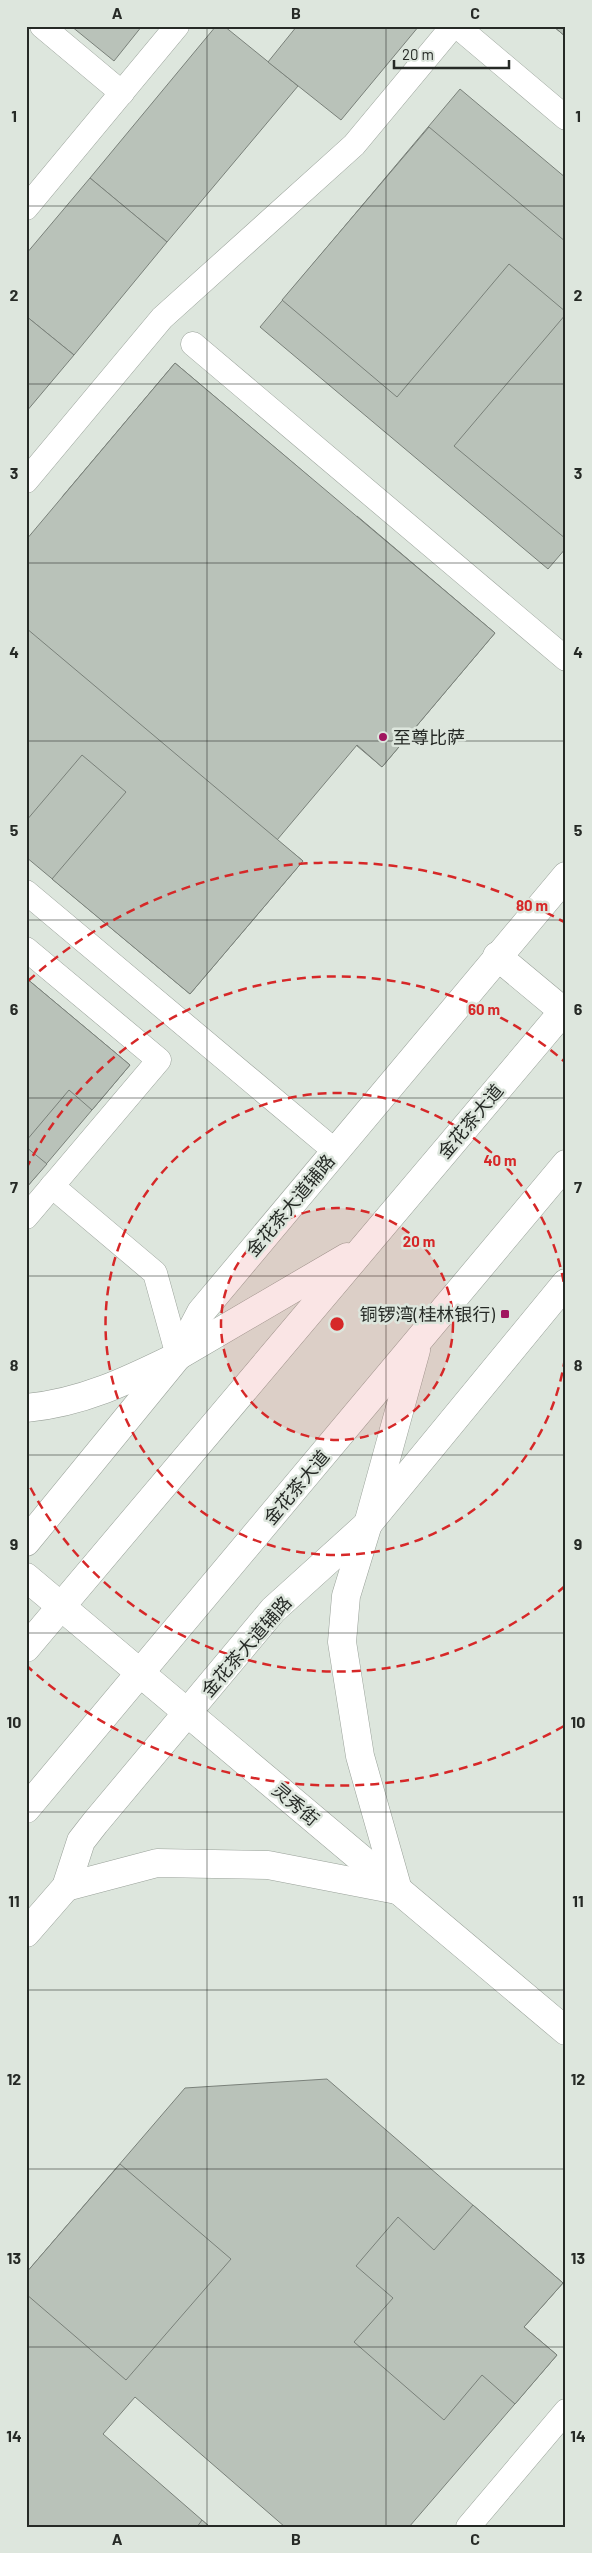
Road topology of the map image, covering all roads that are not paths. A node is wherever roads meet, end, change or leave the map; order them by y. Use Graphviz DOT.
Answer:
graph roads {
  1 [pos="42,26"];
  2 [pos="177,26"];
  3 [pos="453,26"];
  4 [pos="457,26"];
  5 [pos="122,93"];
  6 [pos="566,118"];
  7 [pos="26,208"];
  8 [pos="192,344"];
  9 [pos="26,481"];
  10 [pos="566,659"];
  11 [pos="566,876"];
  12 [pos="26,892"];
  13 [pos="26,949"];
  14 [pos="497,956"];
  15 [pos="565,1009"];
  16 [pos="335,1151"];
  17 [pos="566,1164"];
  18 [pos="52,1186"];
  19 [pos="26,1217"];
  20 [pos="365,1246"];
  21 [pos="566,1283"];
  22 [pos="418,1341"];
  23 [pos="178,1356"];
  24 [pos="26,1408"];
  25 [pos="368,1524"];
  26 [pos="26,1542"];
  27 [pos="26,1577"];
  28 [pos="61,1606"];
  29 [pos="26,1648"];
  30 [pos="140,1673"];
  31 [pos="188,1713"];
  32 [pos="26,1809"];
  33 [pos="66,1887"];
  34 [pos="398,1890"];
  35 [pos="26,1933"];
  36 [pos="566,2032"];
  37 [pos="566,2411"];
  38 [pos="468,2527"];
  1 -- 5 [label="lane"];
  2 -- 5 [label="lane"];
  3 -- 9 [label="lane"];
  4 -- 6 [label="lane"];
  5 -- 7 [label="lane"];
  8 -- 10 [label="lane"];
  11 -- 14 [label="main road, 金花茶大道辅路"];
  12 -- 16 [label="lane"];
  13 -- 18 [label="lane"];
  14 -- 15 [label="main road"];
  14 -- 16 [label="main road, 金花茶大道辅路"];
  15 -- 20 [label="main road, 金花茶大道"];
  16 -- 23 [label="main road, 金花茶大道辅路"];
  17 -- 22 [label="main road, 金花茶大道"];
  18 -- 19 [label="lane"];
  18 -- 23 [label="lane"];
  20 -- 23 [label="main road"];
  20 -- 28 [label="main road, 金花茶大道"];
  21 -- 25 [label="main road, 金花茶大道辅路"];
  22 -- 25 [label="main road"];
  22 -- 30 [label="main road, 金花茶大道"];
  23 -- 24 [label="main road"];
  23 -- 26 [label="main road, 金花茶大道辅路"];
  25 -- 31 [label="main road, 金花茶大道辅路"];
  25 -- 34 [label="main road"];
  27 -- 28 [label="main road, 灵秀街"];
  28 -- 29 [label="main road, 金花茶大道"];
  28 -- 30 [label="main road, 灵秀街"];
  30 -- 31 [label="main road, 灵秀街"];
  30 -- 32 [label="main road, 金花茶大道"];
  31 -- 33 [label="main road, 金花茶大道辅路"];
  31 -- 34 [label="main road, 灵秀街"];
  33 -- 34 [label="main road"];
  33 -- 35 [label="main road, 金花茶大道辅路"];
  34 -- 36 [label="main road, 灵秀街"];
  37 -- 38 [label="lane"];
}
